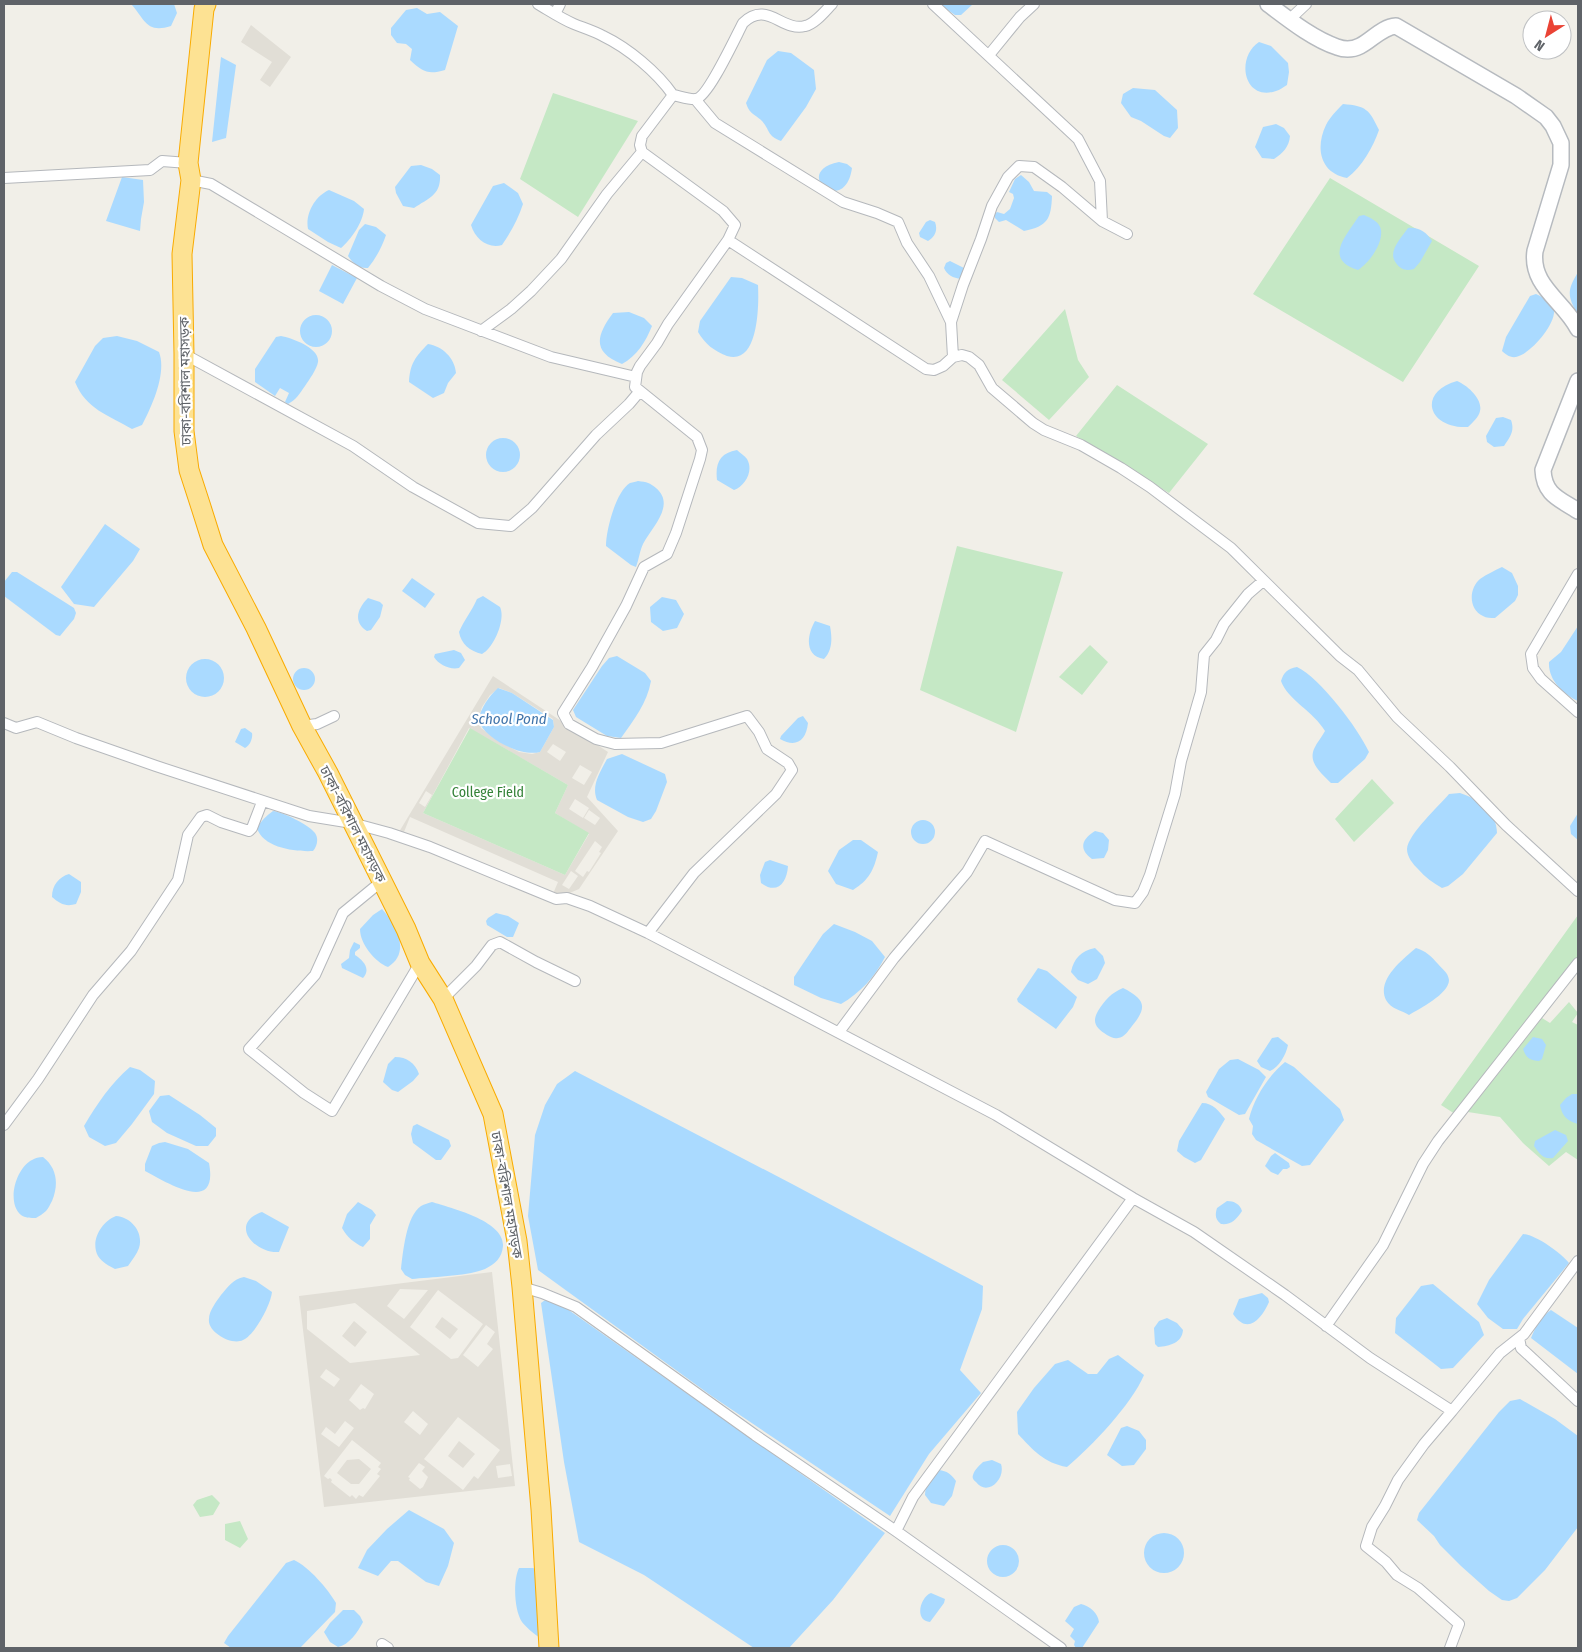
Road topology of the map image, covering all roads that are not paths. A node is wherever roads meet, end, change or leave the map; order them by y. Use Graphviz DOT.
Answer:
graph roads {
  1 [pos="206,4"];
  2 [pos="538,4"];
  3 [pos="560,4"];
  4 [pos="832,4"];
  5 [pos="933,4"];
  6 [pos="1034,4"];
  7 [pos="1268,4"];
  8 [pos="1306,4"];
  9 [pos="555,14"];
  10 [pos="1289,20"];
  11 [pos="989,54"];
  12 [pos="673,95"];
  13 [pos="695,99"];
  14 [pos="642,152"];
  15 [pos="190,172"];
  16 [pos="4,178"];
  17 [pos="1102,221"];
  18 [pos="1128,234"];
  19 [pos="728,240"];
  20 [pos="951,322"];
  21 [pos="1578,329"];
  22 [pos="481,331"];
  23 [pos="184,354"];
  24 [pos="953,356"];
  25 [pos="636,377"];
  26 [pos="1578,381"];
  27 [pos="640,391"];
  28 [pos="1578,510"];
  29 [pos="1578,574"];
  30 [pos="1263,581"];
  31 [pos="1578,712"];
  32 [pos="334,716"];
  33 [pos="4,723"];
  34 [pos="302,726"];
  35 [pos="262,802"];
  36 [pos="352,822"];
  37 [pos="382,881"];
  38 [pos="1578,891"];
  39 [pos="648,933"];
  40 [pos="420,963"];
  41 [pos="1578,963"];
  42 [pos="574,980"];
  43 [pos="443,999"];
  44 [pos="839,1032"];
  45 [pos="4,1125"];
  46 [pos="1133,1198"];
  47 [pos="1578,1261"];
  48 [pos="522,1288"];
  49 [pos="1326,1326"];
  50 [pos="1519,1338"];
  51 [pos="1578,1401"];
  52 [pos="1452,1411"];
  53 [pos="896,1531"];
  54 [pos="549,1648"];
  55 [pos="1061,1648"];
  56 [pos="1450,1648"];
  1 -- 15 [label="highway, ঢাকা-বরিশাল মহাসড়ক"];
  2 -- 9 [label="street"];
  3 -- 9 [label="street"];
  4 -- 13 [label="street"];
  5 -- 11 [label="street"];
  6 -- 11 [label="street"];
  7 -- 10 [label="street"];
  8 -- 10 [label="street"];
  9 -- 12 [label="street"];
  10 -- 21 [label="street"];
  11 -- 17 [label="street"];
  12 -- 13 [label="street"];
  12 -- 14 [label="street"];
  13 -- 20 [label="street"];
  14 -- 19 [label="street"];
  14 -- 22 [label="street"];
  15 -- 16 [label="street"];
  15 -- 22 [label="street"];
  15 -- 23 [label="highway, ঢাকা-বরিশাল মহাসড়ক"];
  17 -- 18 [label="street"];
  17 -- 20 [label="street"];
  19 -- 24 [label="street"];
  19 -- 25 [label="street"];
  20 -- 24 [label="street"];
  22 -- 25 [label="street"];
  23 -- 27 [label="street"];
  23 -- 34 [label="highway, ঢাকা-বরিশাল মহাসড়ক"];
  24 -- 30 [label="street"];
  25 -- 27 [label="street"];
  26 -- 28 [label="street"];
  27 -- 39 [label="street"];
  29 -- 31 [label="street"];
  30 -- 38 [label="street"];
  30 -- 44 [label="street"];
  32 -- 34 [label="street"];
  33 -- 35 [label="street"];
  34 -- 36 [label="highway, ঢাকা-বরিশাল মহাসড়ক"];
  35 -- 36 [label="street"];
  35 -- 45 [label="street"];
  36 -- 37 [label="highway, ঢাকা-বরিশাল মহাসড়ক"];
  36 -- 39 [label="street"];
  37 -- 40 [label="highway, ঢাকা-বরিশাল মহাসড়ক"];
  37 -- 40 [label="street"];
  39 -- 44 [label="street"];
  40 -- 43 [label="highway, ঢাকা-বরিশাল মহাসড়ক"];
  41 -- 49 [label="street"];
  42 -- 43 [label="street"];
  43 -- 48 [label="highway, ঢাকা-বরিশাল মহাসড়ক"];
  44 -- 46 [label="street"];
  46 -- 49 [label="street"];
  46 -- 53 [label="street"];
  47 -- 50 [label="street"];
  48 -- 53 [label="street"];
  48 -- 54 [label="highway, ঢাকা-বরিশাল মহাসড়ক"];
  49 -- 52 [label="street"];
  50 -- 51 [label="street"];
  50 -- 52 [label="street"];
  52 -- 56 [label="street"];
  53 -- 55 [label="street"];
}
